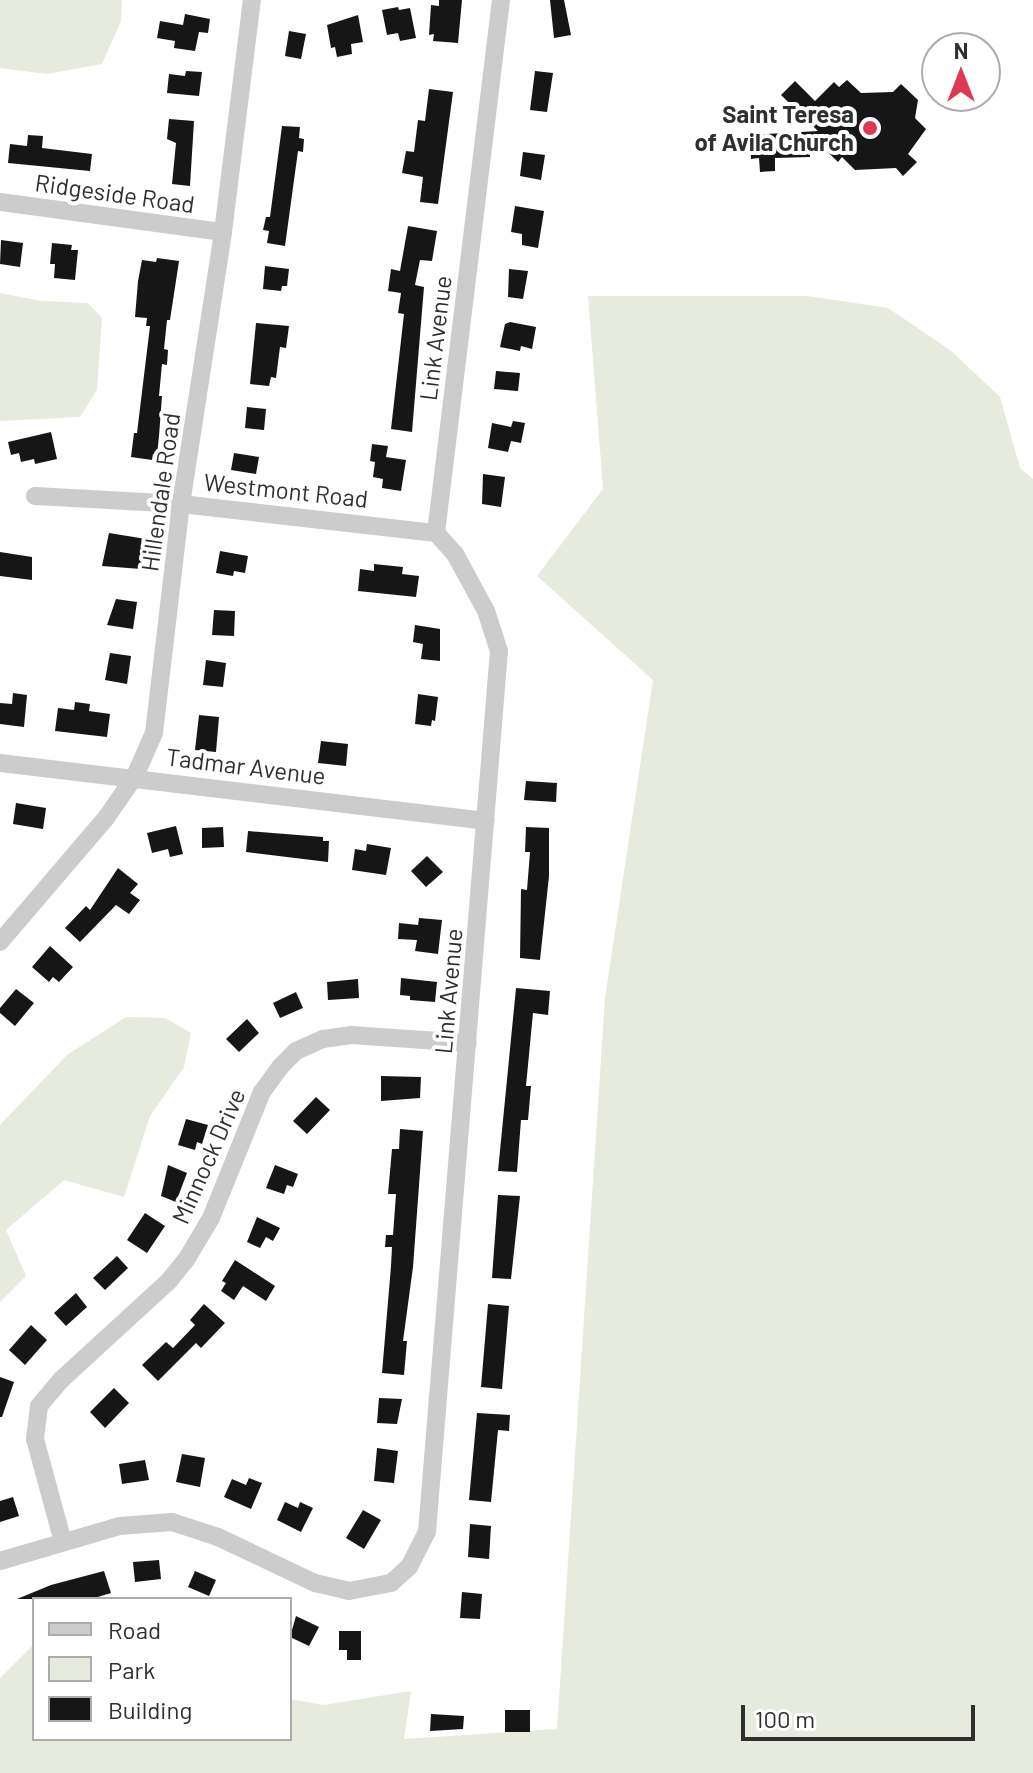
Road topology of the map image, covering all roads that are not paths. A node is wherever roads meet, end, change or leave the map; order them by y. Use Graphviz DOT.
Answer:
graph roads {
  1 [pos="252,0"];
  2 [pos="501,0"];
  3 [pos="0,202"];
  4 [pos="223,232"];
  5 [pos="35,496"];
  6 [pos="181,504"];
  7 [pos="436,533"];
  8 [pos="0,763"];
  9 [pos="135,776"];
  10 [pos="486,821"];
  11 [pos="0,942"];
  12 [pos="468,1043"];
  13 [pos="63,1542"];
  14 [pos="0,1561"];
  1 -- 4 [label="street, Hillendale Road"];
  2 -- 7 [label="street, Link Avenue"];
  3 -- 4 [label="street, Ridgeside Road"];
  4 -- 6 [label="street, Hillendale Road"];
  5 -- 6 [label="street, Westmont Road"];
  6 -- 7 [label="street, Westmont Road"];
  6 -- 9 [label="street, Hillendale Road"];
  7 -- 10 [label="street, Link Avenue"];
  8 -- 9 [label="street, Tadmar Avenue"];
  9 -- 10 [label="street, Tadmar Avenue"];
  9 -- 11 [label="street, Hillendale Road"];
  10 -- 12 [label="street, Link Avenue"];
  12 -- 13 [label="street, Minnock Drive"];
  12 -- 13 [label="street, Link Avenue"];
  13 -- 14 [label="street, Link Avenue"];
}
